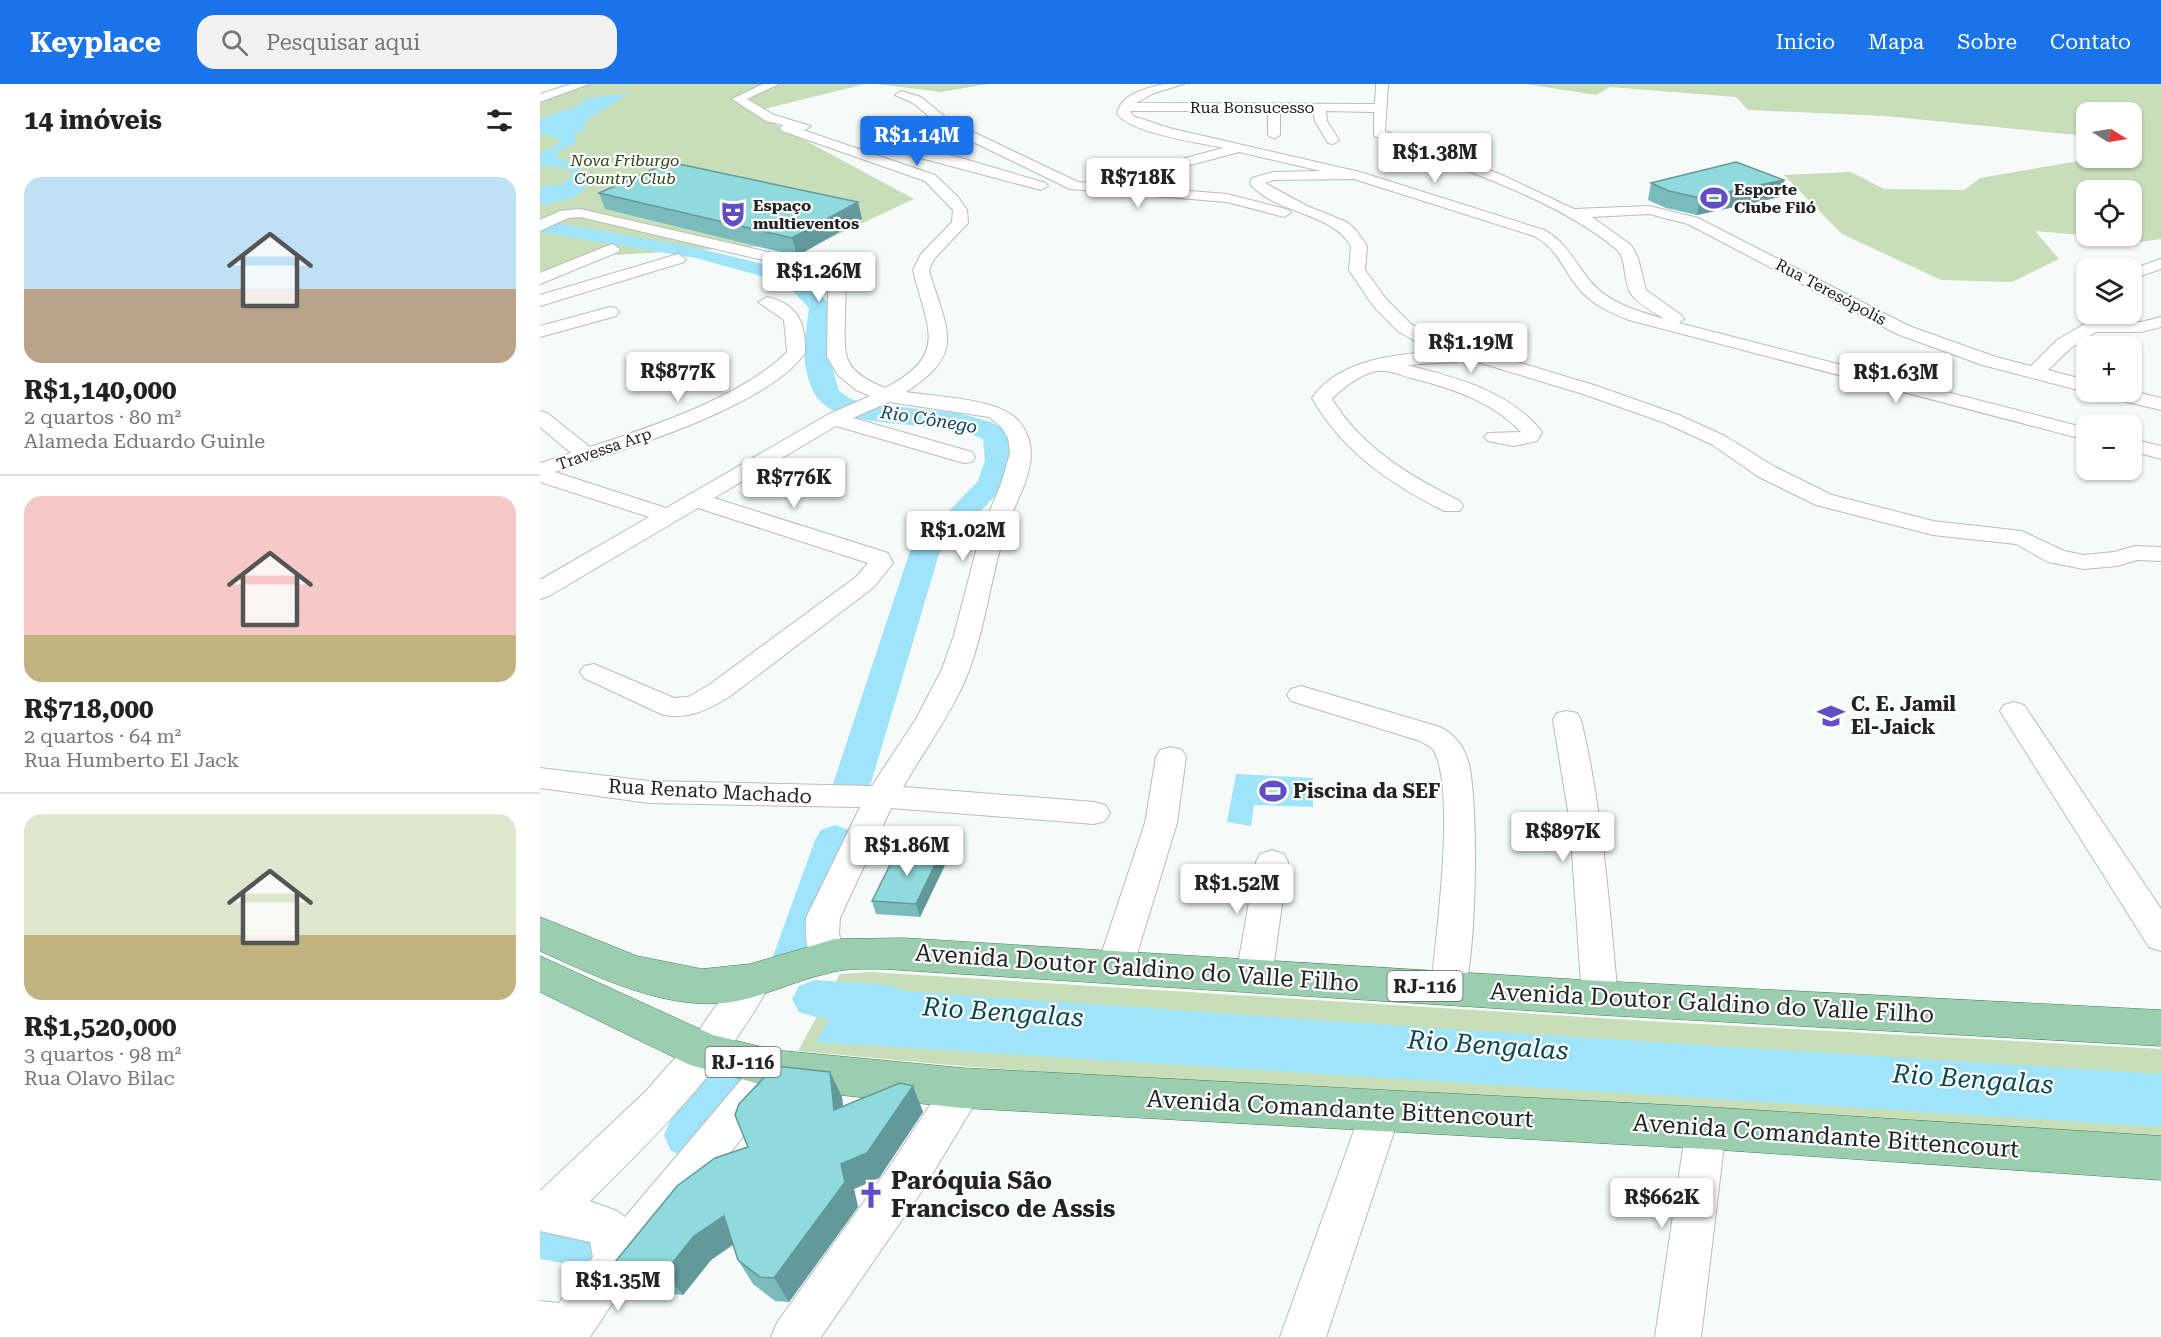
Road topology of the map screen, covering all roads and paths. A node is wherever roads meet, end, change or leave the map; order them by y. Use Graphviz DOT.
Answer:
graph roads {
  1 [pos="583,84"];
  2 [pos="773,84"];
  3 [pos="1178,84"];
  4 [pos="1382,84"];
  5 [pos="901,95"];
  6 [pos="540,98"];
  7 [pos="1124,107"];
  8 [pos="1274,107"];
  9 [pos="1319,108"];
  10 [pos="1380,108"];
  11 [pos="794,124"];
  12 [pos="1274,135"];
  13 [pos="1334,140"];
  14 [pos="1237,149"];
  15 [pos="1168,167"];
  16 [pos="1355,175"];
  17 [pos="1075,186"];
  18 [pos="1046,188"];
  19 [pos="1071,203"];
  20 [pos="1575,213"];
  21 [pos="545,224"];
  22 [pos="1351,233"];
  23 [pos="612,249"];
  24 [pos="678,259"];
  25 [pos="2161,264"];
  26 [pos="2142,271"];
  27 [pos="540,279"];
  28 [pos="540,302"];
  29 [pos="767,302"];
  30 [pos="610,312"];
  31 [pos="2161,322"];
  32 [pos="2092,324"];
  33 [pos="2122,324"];
  34 [pos="540,332"];
  35 [pos="1715,338"];
  36 [pos="1476,356"];
  37 [pos="1383,364"];
  38 [pos="2034,373"];
  39 [pos="2076,384"];
  40 [pos="2142,400"];
  41 [pos="2161,404"];
  42 [pos="862,407"];
  43 [pos="540,417"];
  44 [pos="2076,431"];
  45 [pos="1495,437"];
  46 [pos="2142,448"];
  47 [pos="2161,453"];
  48 [pos="587,455"];
  49 [pos="964,457"];
  50 [pos="540,470"];
  51 [pos="540,475"];
  52 [pos="696,500"];
  53 [pos="1452,506"];
  54 [pos="668,516"];
  55 [pos="2161,554"];
  56 [pos="540,591"];
  57 [pos="594,672"];
  58 [pos="1301,696"];
  59 [pos="2014,711"];
  60 [pos="1567,720"];
  61 [pos="1171,757"];
  62 [pos="540,778"];
  63 [pos="881,798"];
  64 [pos="1094,813"];
  65 [pos="1272,862"];
  66 [pos="540,933"];
  67 [pos="2161,937"];
  68 [pos="827,957"];
  69 [pos="1115,967"];
  70 [pos="540,973"];
  71 [pos="1254,976"];
  72 [pos="754,980"];
  73 [pos="1449,987"];
  74 [pos="1600,998"];
  75 [pos="2161,1028"];
  76 [pos="705,1052"];
  77 [pos="774,1069"];
  78 [pos="963,1088"];
  79 [pos="1381,1111"];
  80 [pos="1706,1128"];
  81 [pos="2161,1158"];
  82 [pos="545,1211"];
  83 [pos="615,1262"];
  84 [pos="555,1325"];
  85 [pos="805,1334"];
  86 [pos="1303,1337"];
  87 [pos="1678,1337"];
  1 -- 6 [label="street"];
  2 -- 11 [label="street"];
  3 -- 7 [label="street"];
  4 -- 10 [label="street"];
  5 -- 17 [label="street"];
  7 -- 8 [label="street, Rua Bonsucesso"];
  7 -- 14 [label="street"];
  8 -- 9 [label="street, Rua Bonsucesso"];
  8 -- 12 [label="street"];
  9 -- 10 [label="street, Rua Bonsucesso"];
  9 -- 13 [label="street"];
  10 -- 20 [label="street"];
  11 -- 18 [label="street"];
  11 -- 42 [label="street"];
  14 -- 15 [label="street"];
  14 -- 16 [label="street"];
  16 -- 22 [label="street"];
  16 -- 35 [label="street"];
  17 -- 19 [label="street"];
  17 -- 22 [label="street"];
  20 -- 35 [label="street"];
  20 -- 38 [label="street, Rua Teresópolis"];
  21 -- 42 [label="street"];
  22 -- 36 [label="street"];
  23 -- 27 [label="street"];
  24 -- 28 [label="street"];
  25 -- 26 [label="street"];
  29 -- 48 [label="street, Travessa Arp"];
  30 -- 34 [label="street"];
  31 -- 33 [label="street"];
  32 -- 38 [label="street"];
  35 -- 44 [label="street"];
  36 -- 37 [label="street"];
  36 -- 55 [label="street"];
  37 -- 45 [label="street"];
  37 -- 53 [label="street"];
  38 -- 39 [label="street, Rua Teresópolis"];
  40 -- 41 [label="street"];
  42 -- 49 [label="street"];
  42 -- 52 [label="street"];
  42 -- 63 [label="street"];
  43 -- 48 [label="street"];
  46 -- 47 [label="street"];
  48 -- 50 [label="street, Travessa Arp"];
  51 -- 54 [label="street"];
  52 -- 54 [label="street"];
  52 -- 57 [label="street"];
  54 -- 56 [label="street"];
  58 -- 73 [label="street"];
  59 -- 67 [label="street"];
  60 -- 74 [label="street"];
  61 -- 69 [label="street"];
  62 -- 63 [label="street, Rua Renato Machado"];
  63 -- 64 [label="street, Rua Renato Machado"];
  63 -- 68 [label="street"];
  65 -- 71 [label="street"];
  66 -- 72 [label="main road, Avenida Doutor Galdino do Valle Filho / RJ-116"];
  68 -- 69 [label="main road, Avenida Doutor Galdino do Valle Filho / RJ-116"];
  68 -- 72 [label="main road, Avenida Doutor Galdino do Valle Filho / RJ-116"];
  69 -- 71 [label="main road, Avenida Doutor Galdino do Valle Filho / RJ-116"];
  70 -- 76 [label="main road, Avenida Comandante Bittencourt / RJ-116"];
  71 -- 73 [label="main road, Avenida Doutor Galdino do Valle Filho / RJ-116"];
  72 -- 76 [label="street"];
  73 -- 74 [label="main road, Avenida Doutor Galdino do Valle Filho / RJ-116"];
  74 -- 75 [label="main road, Avenida Doutor Galdino do Valle Filho / RJ-116"];
  76 -- 77 [label="main road, Avenida Comandante Bittencourt / RJ-116"];
  76 -- 82 [label="street"];
  77 -- 78 [label="main road, Avenida Comandante Bittencourt / RJ-116"];
  77 -- 83 [label="street"];
  78 -- 79 [label="main road, Avenida Comandante Bittencourt / RJ-116"];
  78 -- 85 [label="street"];
  79 -- 80 [label="main road, Avenida Comandante Bittencourt / RJ-116"];
  79 -- 86 [label="street"];
  80 -- 81 [label="main road, Avenida Comandante Bittencourt / RJ-116"];
  80 -- 87 [label="street"];
  82 -- 83 [label="street"];
  83 -- 84 [label="street"];
}
